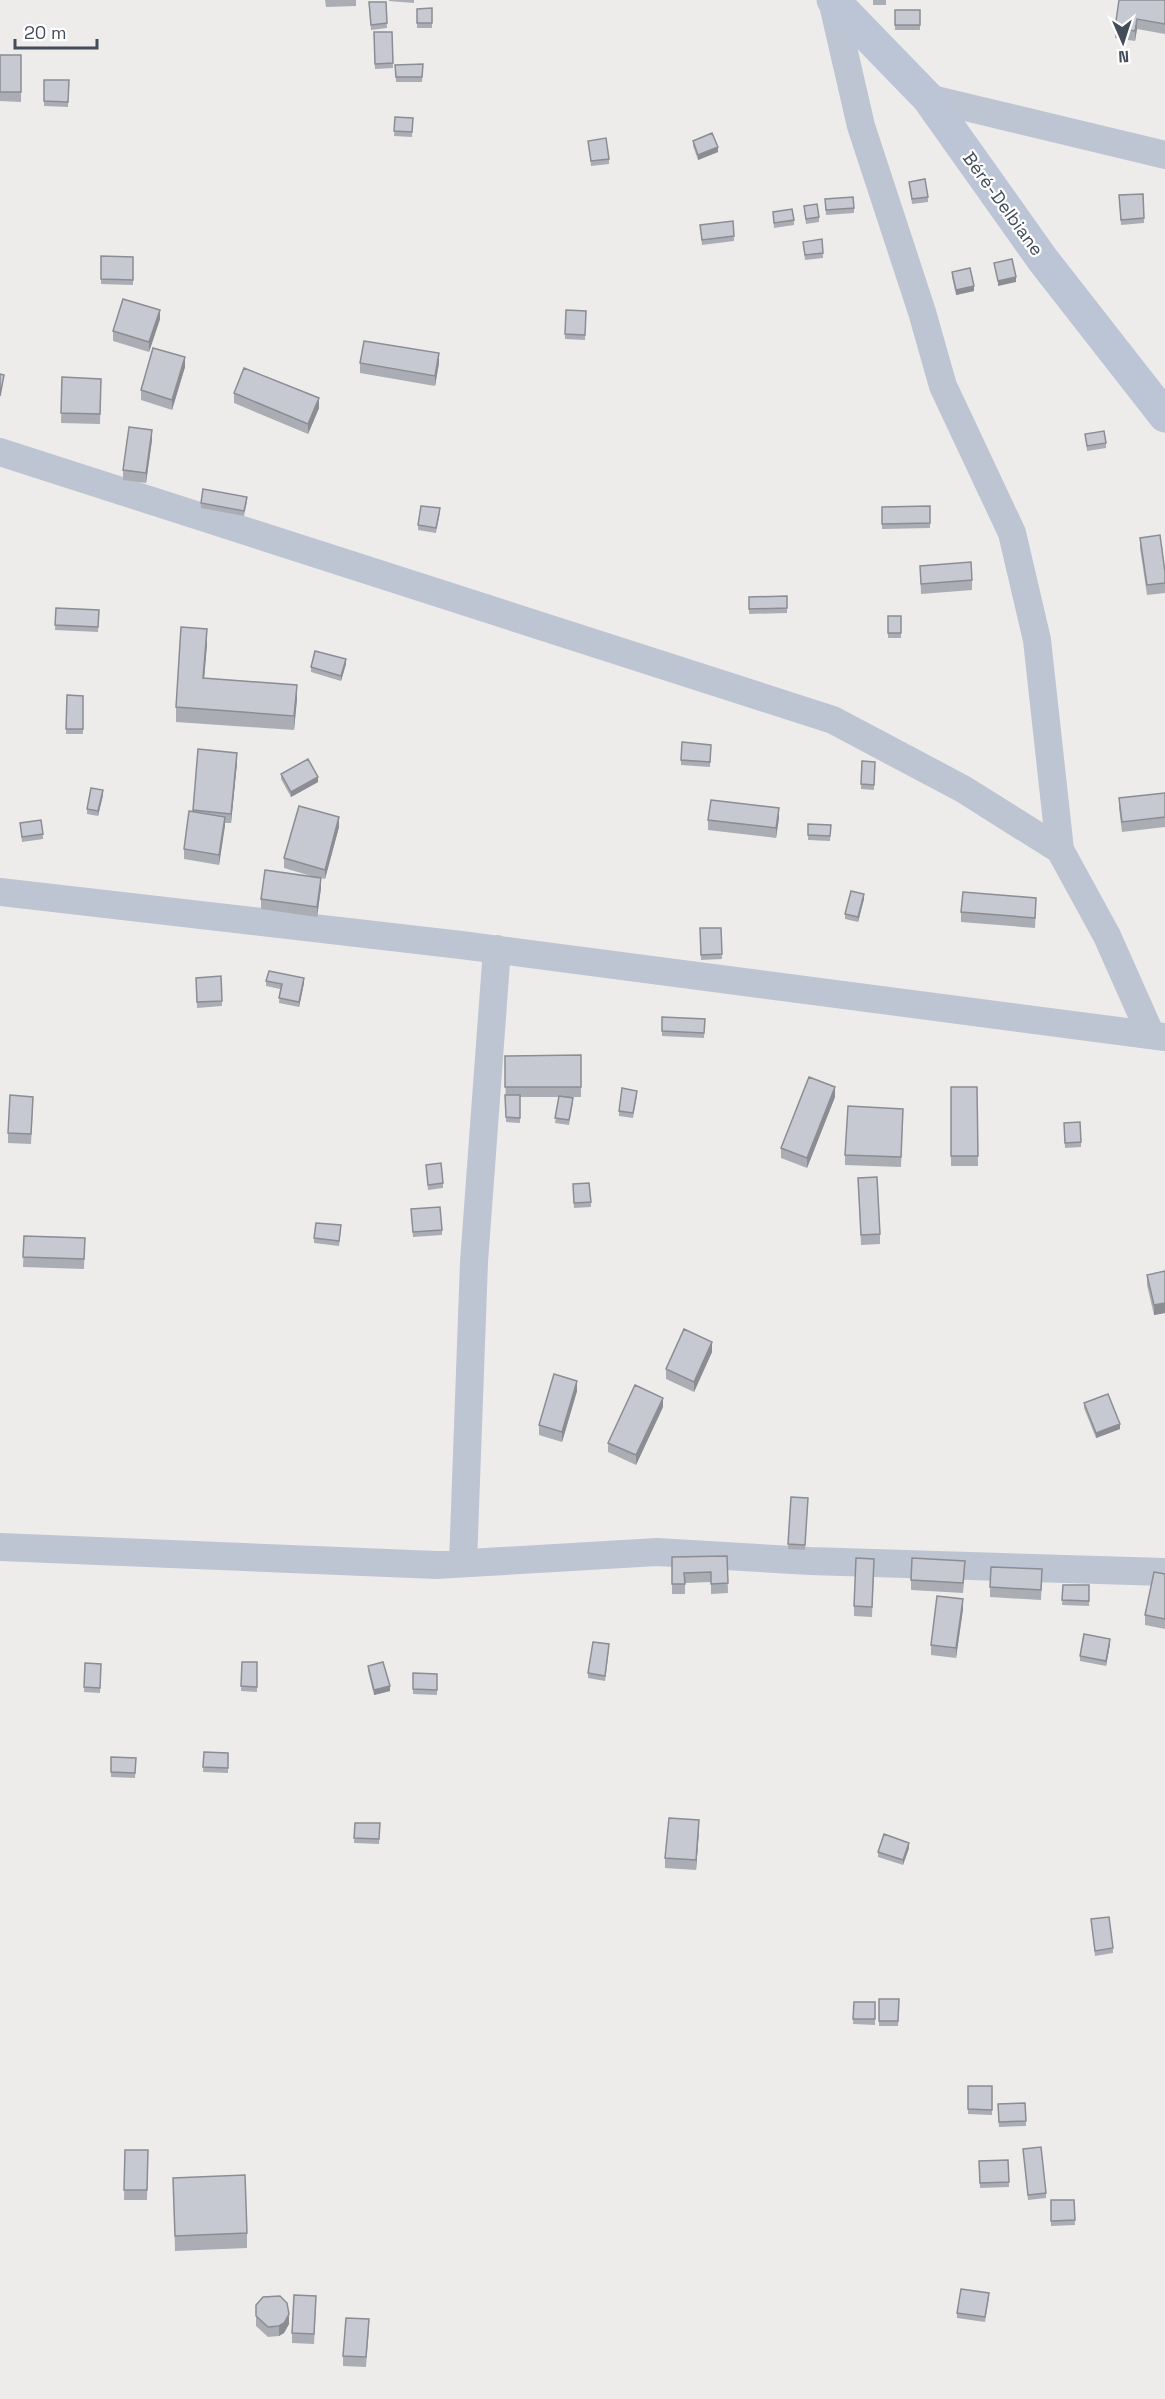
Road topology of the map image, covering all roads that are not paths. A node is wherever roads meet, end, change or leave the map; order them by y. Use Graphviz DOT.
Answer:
graph roads {
  1 [pos="832,0"];
  2 [pos="927,98"];
  3 [pos="1165,154"];
  4 [pos="1165,416"];
  5 [pos="0,452"];
  6 [pos="1060,850"];
  7 [pos="0,892"];
  8 [pos="497,949"];
  9 [pos="1158,1036"];
  10 [pos="0,1547"];
  11 [pos="463,1563"];
  12 [pos="1165,1572"];
  1 -- 2 [label="street, Béré-Delbiane"];
  1 -- 6 [label="street"];
  2 -- 3 [label="street"];
  2 -- 4 [label="street, Béré-Delbiane"];
  5 -- 6 [label="street"];
  6 -- 9 [label="street"];
  7 -- 8 [label="street"];
  8 -- 9 [label="street"];
  8 -- 11 [label="street"];
  10 -- 11 [label="street"];
  11 -- 12 [label="street"];
}
